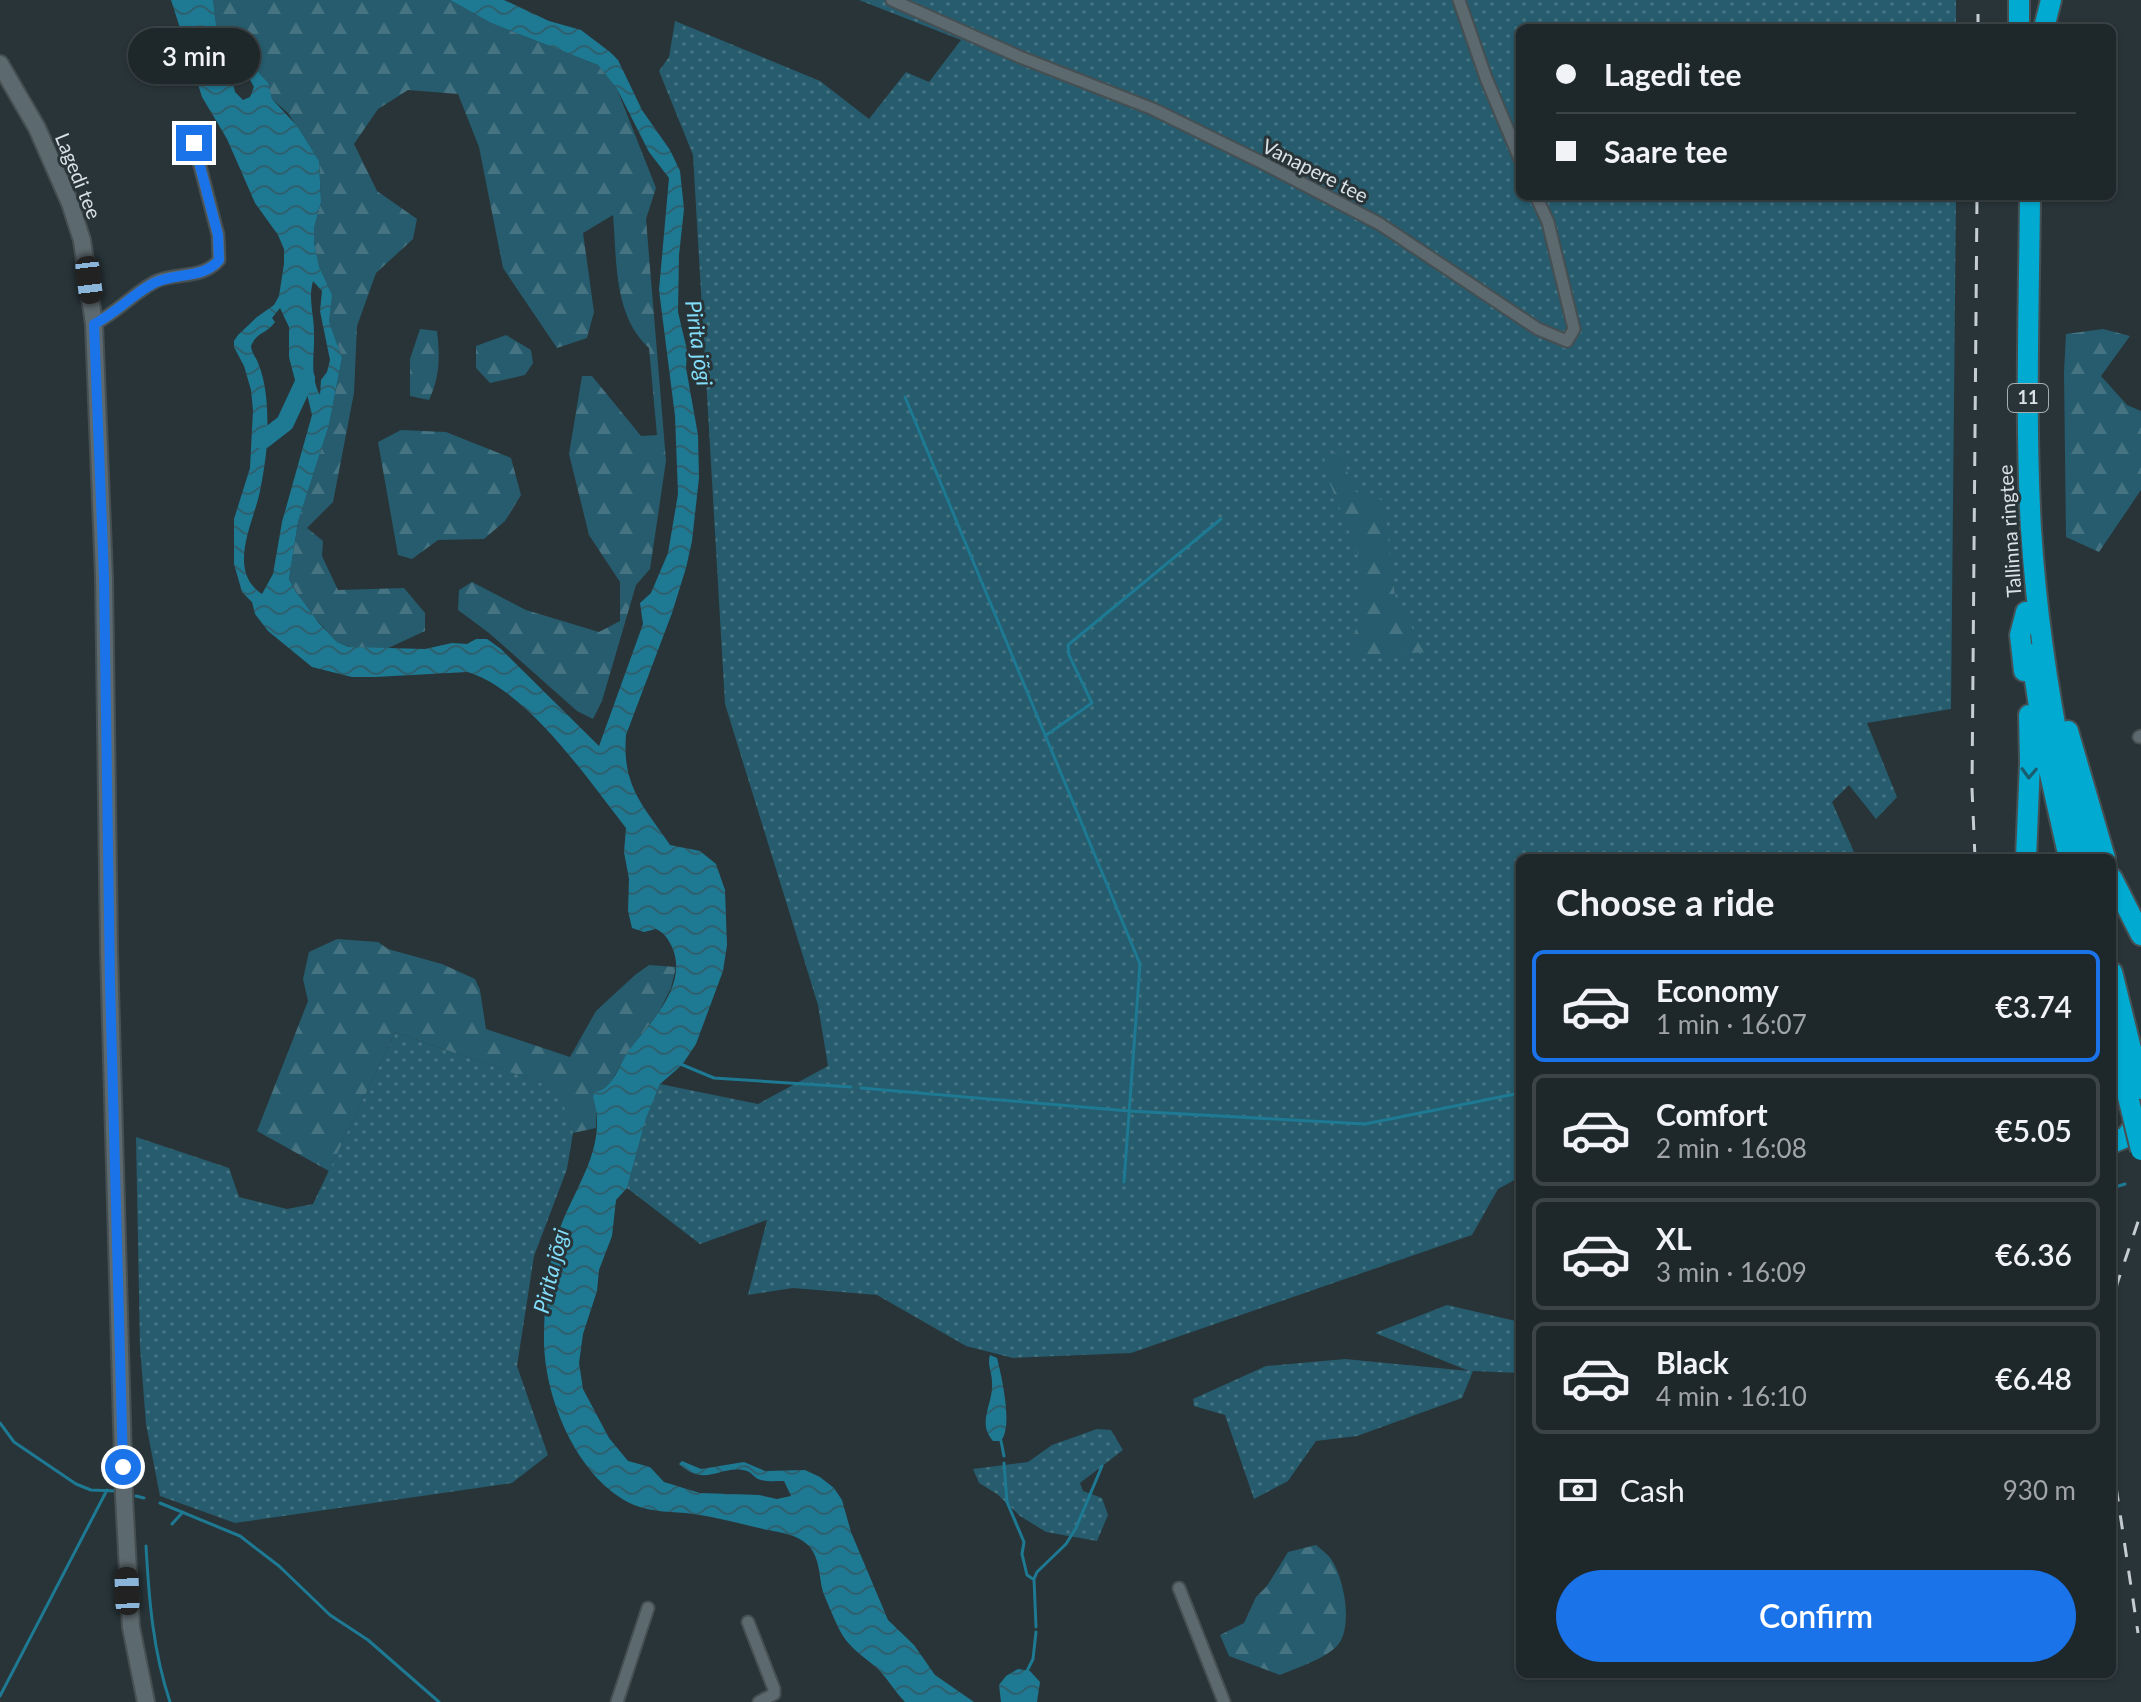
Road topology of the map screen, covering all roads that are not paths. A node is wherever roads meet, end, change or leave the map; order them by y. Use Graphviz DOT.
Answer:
graph roads {
  1 [pos="892,0"];
  2 [pos="1459,0"];
  3 [pos="2019,0"];
  4 [pos="2033,0"];
  5 [pos="2051,0"];
  6 [pos="2019,24"];
  7 [pos="2033,24"];
  8 [pos="2045,24"];
  9 [pos="0,64"];
  10 [pos="194,143"];
  11 [pos="1516,149"];
  12 [pos="1538,200"];
  13 [pos="2016,200"];
  14 [pos="2030,200"];
  15 [pos="94,324"];
  16 [pos="2032,606"];
  17 [pos="2026,854"];
  18 [pos="2068,854"];
  19 [pos="2083,854"];
  20 [pos="2104,854"];
  21 [pos="2116,886"];
  22 [pos="2141,935"];
  23 [pos="2116,992"];
  24 [pos="2116,1043"];
  25 [pos="2138,1099"];
  26 [pos="2116,1141"];
  27 [pos="2141,1150"];
  28 [pos="1179,1588"];
  29 [pos="648,1608"];
  30 [pos="748,1622"];
  31 [pos="146,1702"];
  32 [pos="617,1702"];
  33 [pos="759,1702"];
  34 [pos="1224,1702"];
  1 -- 12 [label="street, Vanapere tee"];
  2 -- 11 [label="street"];
  3 -- 6 [label="highway"];
  4 -- 7 [label="highway"];
  5 -- 8 [label="highway"];
  9 -- 15 [label="street, Lagedi tee"];
  10 -- 15 [label="street"];
  13 -- 16 [label="highway, Tallinna ringtee / 11"];
  14 -- 16 [label="highway, Tallinna ringtee / 11"];
  15 -- 31 [label="street, Lagedi tee"];
  16 -- 17 [label="highway, one-way"];
  16 -- 18 [label="highway, Tallinna ringtee / 11"];
  16 -- 19 [label="highway, Tallinna ringtee / 11"];
  16 -- 20 [label="highway"];
  21 -- 22 [label="highway"];
  23 -- 25 [label="highway"];
  24 -- 25 [label="highway"];
  25 -- 26 [label="highway"];
  25 -- 27 [label="highway, bridge"];
  28 -- 34 [label="street"];
  29 -- 32 [label="street"];
  30 -- 33 [label="street"];
}
